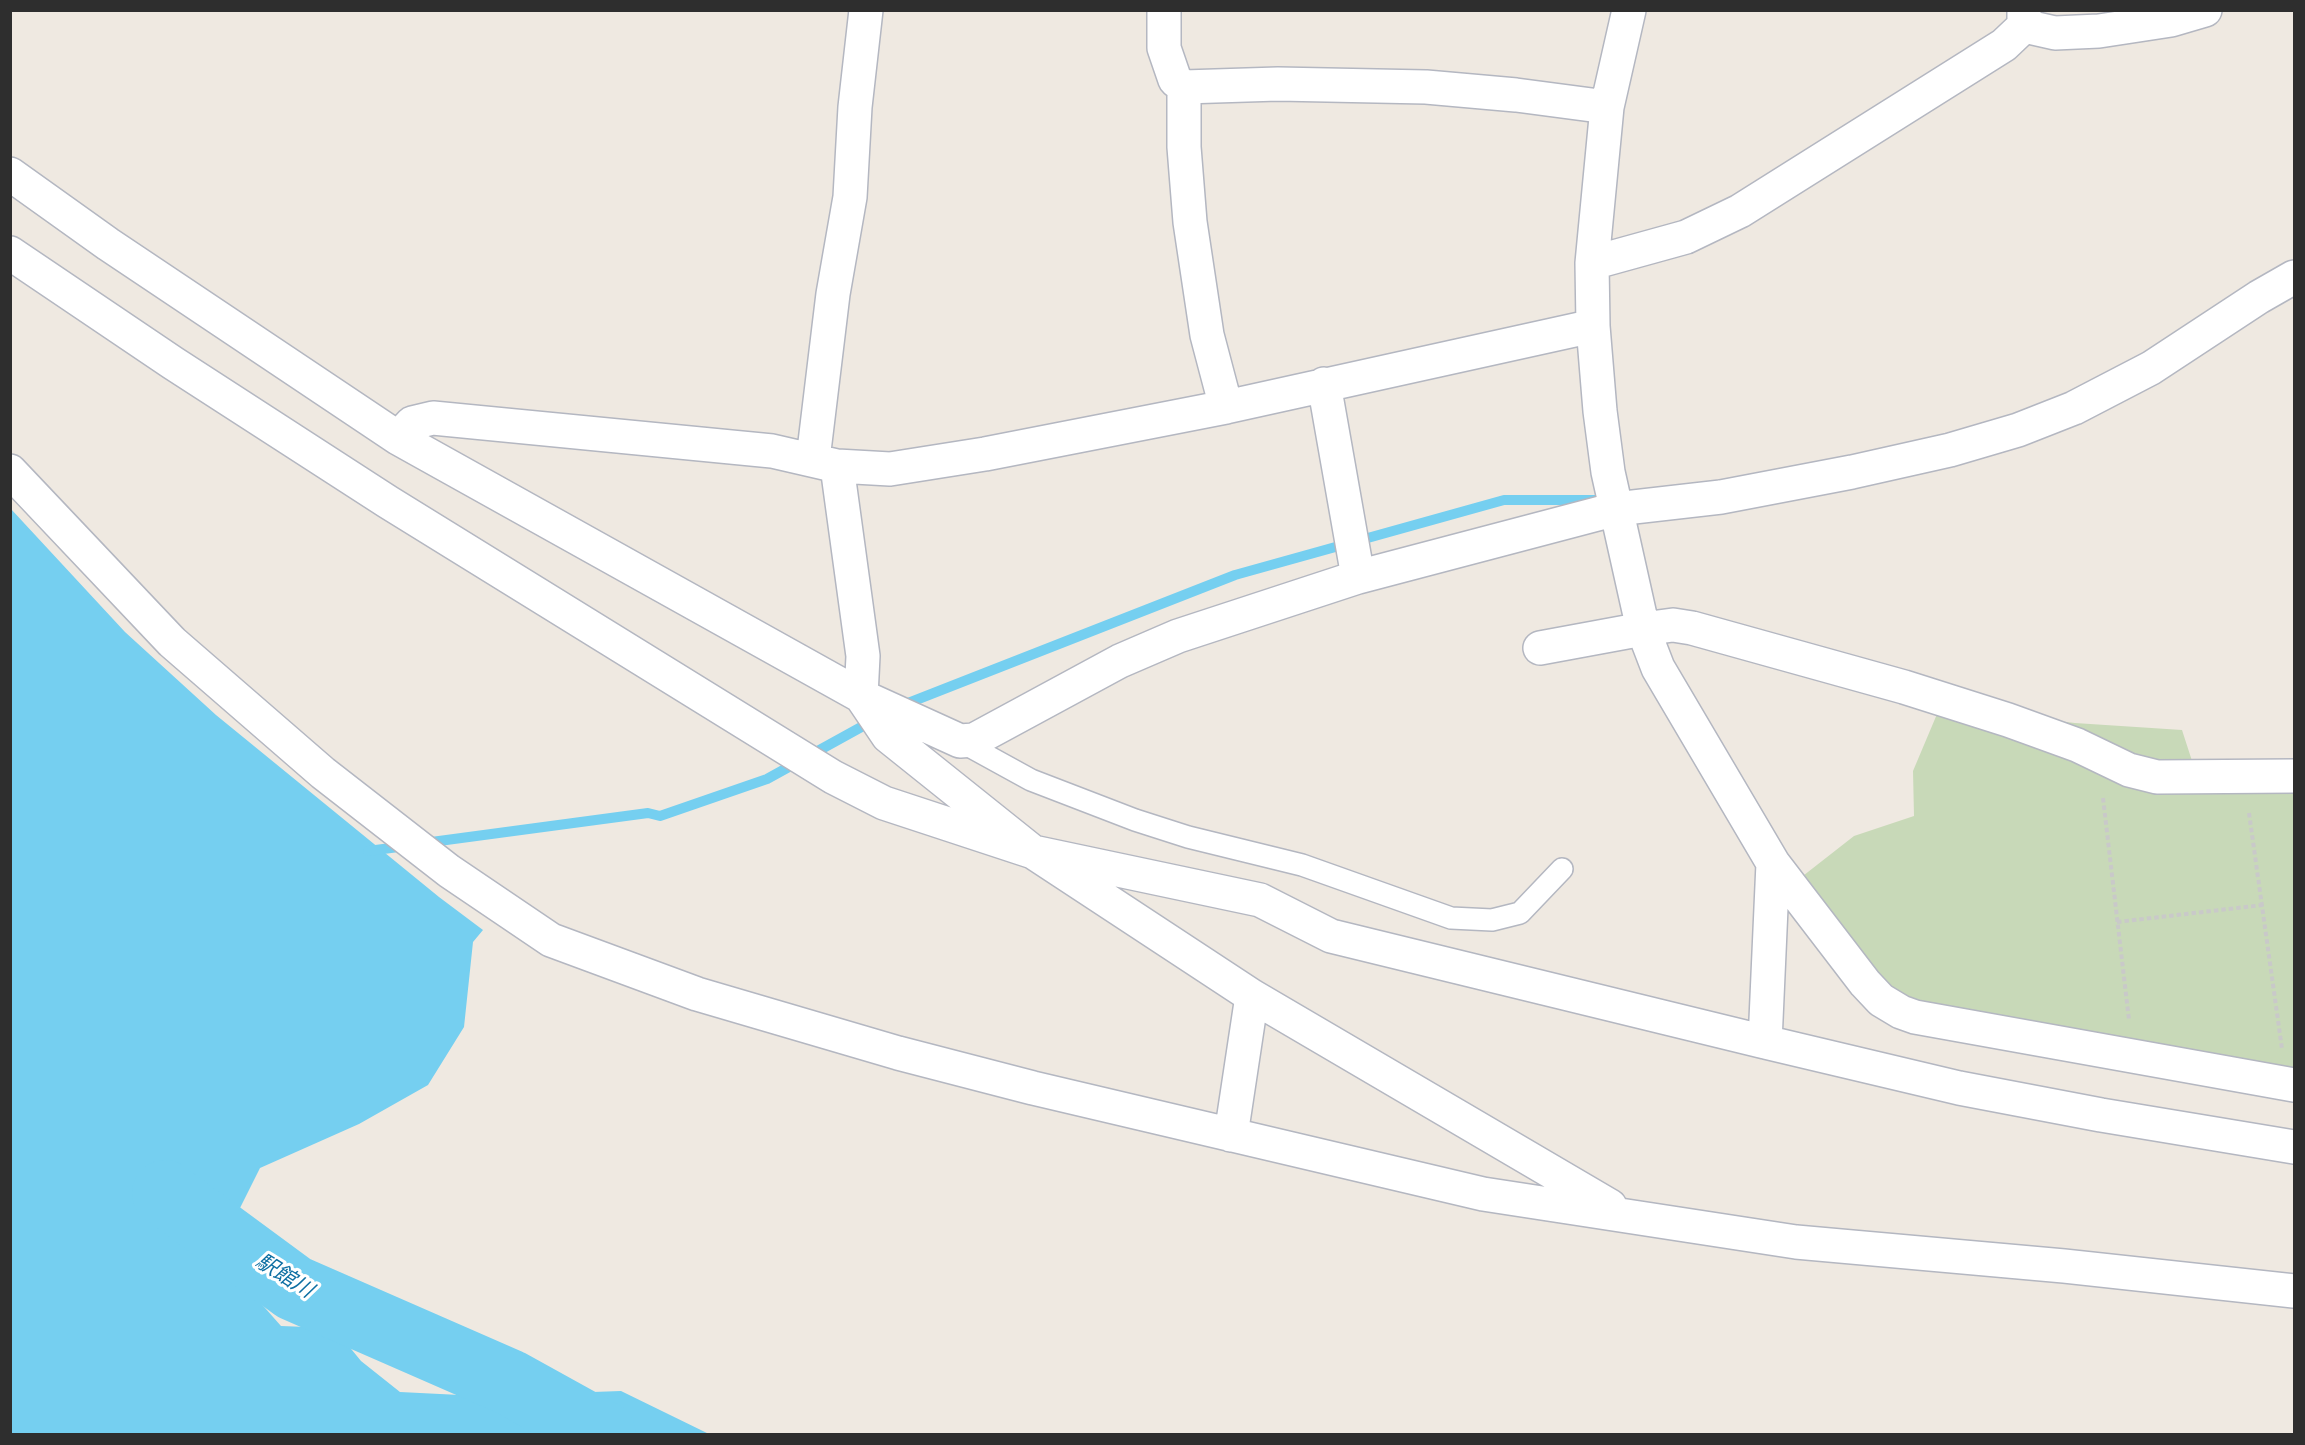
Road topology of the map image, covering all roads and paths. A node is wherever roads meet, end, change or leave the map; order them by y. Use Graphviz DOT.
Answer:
graph roads {
  1 [pos="866,10"];
  2 [pos="1164,10"];
  3 [pos="1629,10"];
  4 [pos="2205,10"];
  5 [pos="2024,18"];
  6 [pos="1184,87"];
  7 [pos="1607,107"];
  8 [pos="10,174"];
  9 [pos="10,253"];
  10 [pos="1592,263"];
  11 [pos="2295,277"];
  12 [pos="1593,326"];
  13 [pos="1324,384"];
  14 [pos="1226,407"];
  15 [pos="398,438"];
  16 [pos="825,462"];
  17 [pos="10,471"];
  18 [pos="1616,509"];
  19 [pos="1358,577"];
  20 [pos="1643,629"];
  21 [pos="1540,648"];
  22 [pos="861,696"];
  23 [pos="960,741"];
  24 [pos="2098,756"];
  25 [pos="2243,776"];
  26 [pos="2295,776"];
  27 [pos="1033,852"];
  28 [pos="1773,863"];
  29 [pos="1562,869"];
  30 [pos="2263,905"];
  31 [pos="2118,922"];
  32 [pos="1252,996"];
  33 [pos="1765,1042"];
  34 [pos="2133,1057"];
  35 [pos="2291,1084"];
  36 [pos="1231,1135"];
  37 [pos="2295,1146"];
  38 [pos="1627,1216"];
  39 [pos="2295,1291"];
  1 -- 16 [label="street"];
  2 -- 6 [label="street"];
  3 -- 7 [label="street"];
  4 -- 5 [label="street"];
  5 -- 10 [label="street"];
  6 -- 7 [label="street"];
  6 -- 14 [label="street"];
  7 -- 10 [label="street"];
  8 -- 15 [label="street"];
  9 -- 27 [label="street"];
  10 -- 12 [label="street"];
  11 -- 18 [label="street"];
  12 -- 13 [label="street"];
  12 -- 18 [label="street"];
  13 -- 14 [label="street"];
  13 -- 19 [label="street"];
  14 -- 16 [label="street"];
  15 -- 16 [label="street"];
  15 -- 22 [label="street"];
  16 -- 22 [label="street"];
  17 -- 36 [label="street"];
  18 -- 19 [label="street"];
  18 -- 20 [label="street"];
  19 -- 23 [label="street"];
  20 -- 21 [label="street"];
  20 -- 24 [label="street"];
  20 -- 28 [label="street"];
  22 -- 23 [label="street"];
  22 -- 27 [label="street"];
  23 -- 29 [label="lane"];
  24 -- 25 [label="street"];
  24 -- 31 [label="path"];
  25 -- 26 [label="street"];
  25 -- 30 [label="path"];
  27 -- 32 [label="street"];
  27 -- 33 [label="street"];
  28 -- 33 [label="street"];
  28 -- 34 [label="street"];
  30 -- 31 [label="path"];
  30 -- 35 [label="path"];
  31 -- 34 [label="path"];
  32 -- 36 [label="street"];
  32 -- 38 [label="street"];
  33 -- 37 [label="street"];
  34 -- 35 [label="street"];
  36 -- 38 [label="street"];
  38 -- 39 [label="street"];
}
